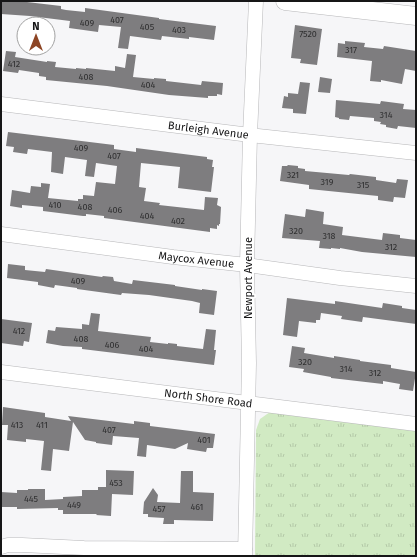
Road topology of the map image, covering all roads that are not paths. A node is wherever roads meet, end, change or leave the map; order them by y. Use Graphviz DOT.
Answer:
graph roads {
  1 [pos="256,1"];
  2 [pos="285,1"];
  3 [pos="416,16"];
  4 [pos="1,104"];
  5 [pos="250,135"];
  6 [pos="416,153"];
  7 [pos="1,234"];
  8 [pos="247,265"];
  9 [pos="416,286"];
  10 [pos="1,372"];
  11 [pos="248,403"];
  12 [pos="416,424"];
  13 [pos="1,547"];
  14 [pos="245,552"];
  1 -- 5 [label="street, Newport Avenue"];
  2 -- 3 [label="main road"];
  4 -- 5 [label="street, Burleigh Avenue"];
  5 -- 6 [label="street, Burleigh Avenue"];
  5 -- 8 [label="street, Newport Avenue"];
  7 -- 8 [label="street, Maycox Avenue"];
  8 -- 9 [label="street, Maycox Avenue"];
  8 -- 11 [label="street, Newport Avenue"];
  10 -- 11 [label="street, North Shore Road"];
  11 -- 12 [label="street, North Shore Road"];
  11 -- 14 [label="street, Newport Avenue"];
  13 -- 14 [label="street"];
}
